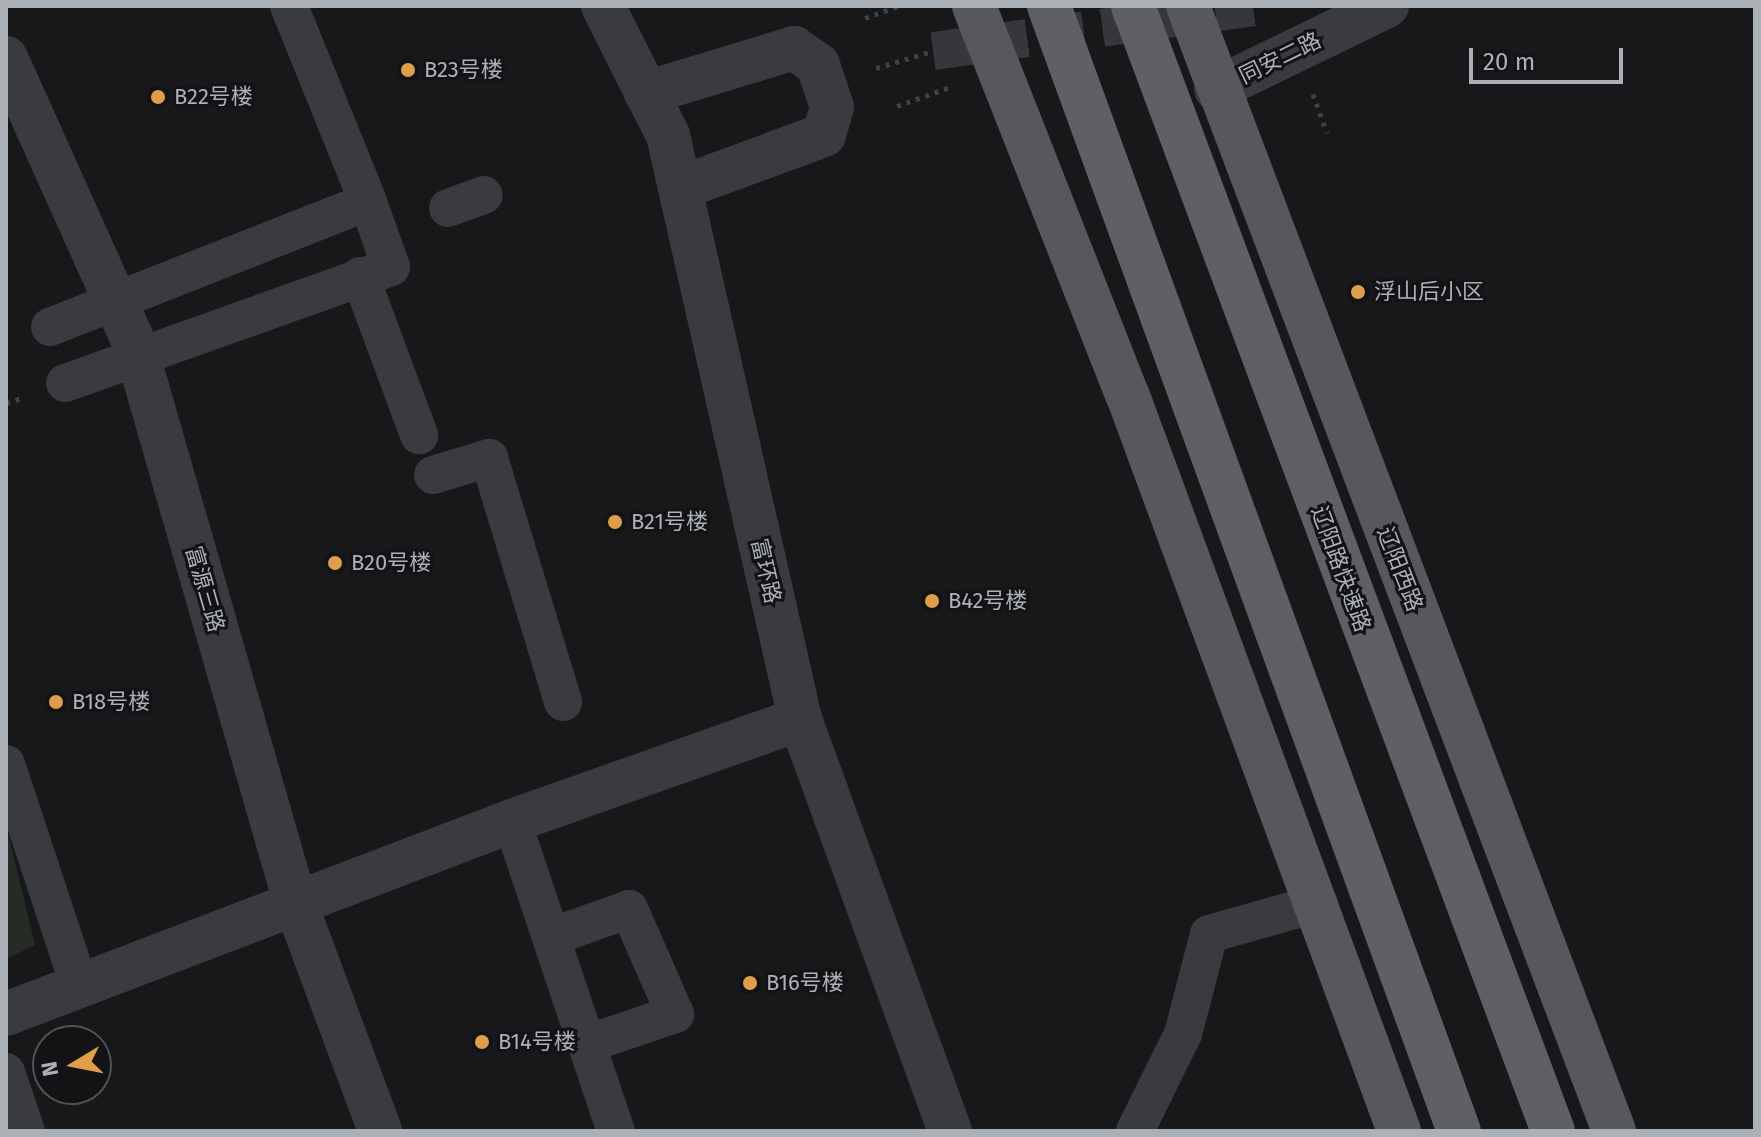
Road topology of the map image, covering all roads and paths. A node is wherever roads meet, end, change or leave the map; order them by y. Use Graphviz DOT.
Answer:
graph roads {
  1 [pos="289,6"];
  2 [pos="603,6"];
  3 [pos="898,6"];
  4 [pos="974,6"];
  5 [pos="1049,6"];
  6 [pos="1133,6"];
  7 [pos="1188,6"];
  8 [pos="1387,6"];
  9 [pos="865,18"];
  10 [pos="933,51"];
  11 [pos="6,58"];
  12 [pos="876,68"];
  13 [pos="954,86"];
  14 [pos="1216,89"];
  15 [pos="646,93"];
  16 [pos="897,106"];
  17 [pos="680,188"];
  18 [pos="484,195"];
  19 [pos="368,202"];
  20 [pos="448,208"];
  21 [pos="360,276"];
  22 [pos="50,327"];
  23 [pos="139,358"];
  24 [pos="65,383"];
  25 [pos="419,435"];
  26 [pos="433,475"];
  27 [pos="563,702"];
  28 [pos="800,719"];
  29 [pos="6,764"];
  30 [pos="512,821"];
  31 [pos="295,902"];
  32 [pos="1319,903"];
  33 [pos="551,937"];
  34 [pos="79,985"];
  35 [pos="6,1014"];
  36 [pos="587,1044"];
  37 [pos="6,1072"];
  38 [pos="26,1131"];
  39 [pos="380,1131"];
  40 [pos="616,1131"];
  41 [pos="950,1131"];
  42 [pos="1135,1131"];
  43 [pos="1399,1131"];
  44 [pos="1459,1131"];
  45 [pos="1553,1131"];
  46 [pos="1614,1131"];
  1 -- 19 [label="street"];
  2 -- 15 [label="street, 富环路"];
  3 -- 9 [label="path"];
  4 -- 32 [label="main road"];
  5 -- 44 [label="highway, bridge"];
  6 -- 45 [label="highway, 辽阳路快速路, bridge"];
  7 -- 14 [label="main road, 辽阳西路"];
  8 -- 14 [label="street, 同安二路"];
  10 -- 12 [label="path"];
  11 -- 23 [label="street, 富源三路"];
  13 -- 16 [label="path"];
  14 -- 46 [label="main road, 辽阳西路"];
  15 -- 17 [label="street, 富环路"];
  15 -- 17 [label="street"];
  17 -- 28 [label="street, 富环路"];
  18 -- 20 [label="street"];
  19 -- 21 [label="street"];
  19 -- 22 [label="street"];
  21 -- 23 [label="street"];
  21 -- 25 [label="street"];
  23 -- 24 [label="street"];
  23 -- 31 [label="street, 富源三路"];
  26 -- 27 [label="street"];
  28 -- 30 [label="street"];
  28 -- 41 [label="street, 富环路"];
  29 -- 34 [label="street"];
  30 -- 31 [label="street"];
  30 -- 33 [label="street"];
  31 -- 34 [label="street"];
  31 -- 39 [label="street, 富源三路"];
  32 -- 42 [label="street"];
  32 -- 43 [label="main road"];
  33 -- 36 [label="street"];
  33 -- 36 [label="street"];
  34 -- 35 [label="street"];
  36 -- 40 [label="street"];
  37 -- 38 [label="street"];
}
